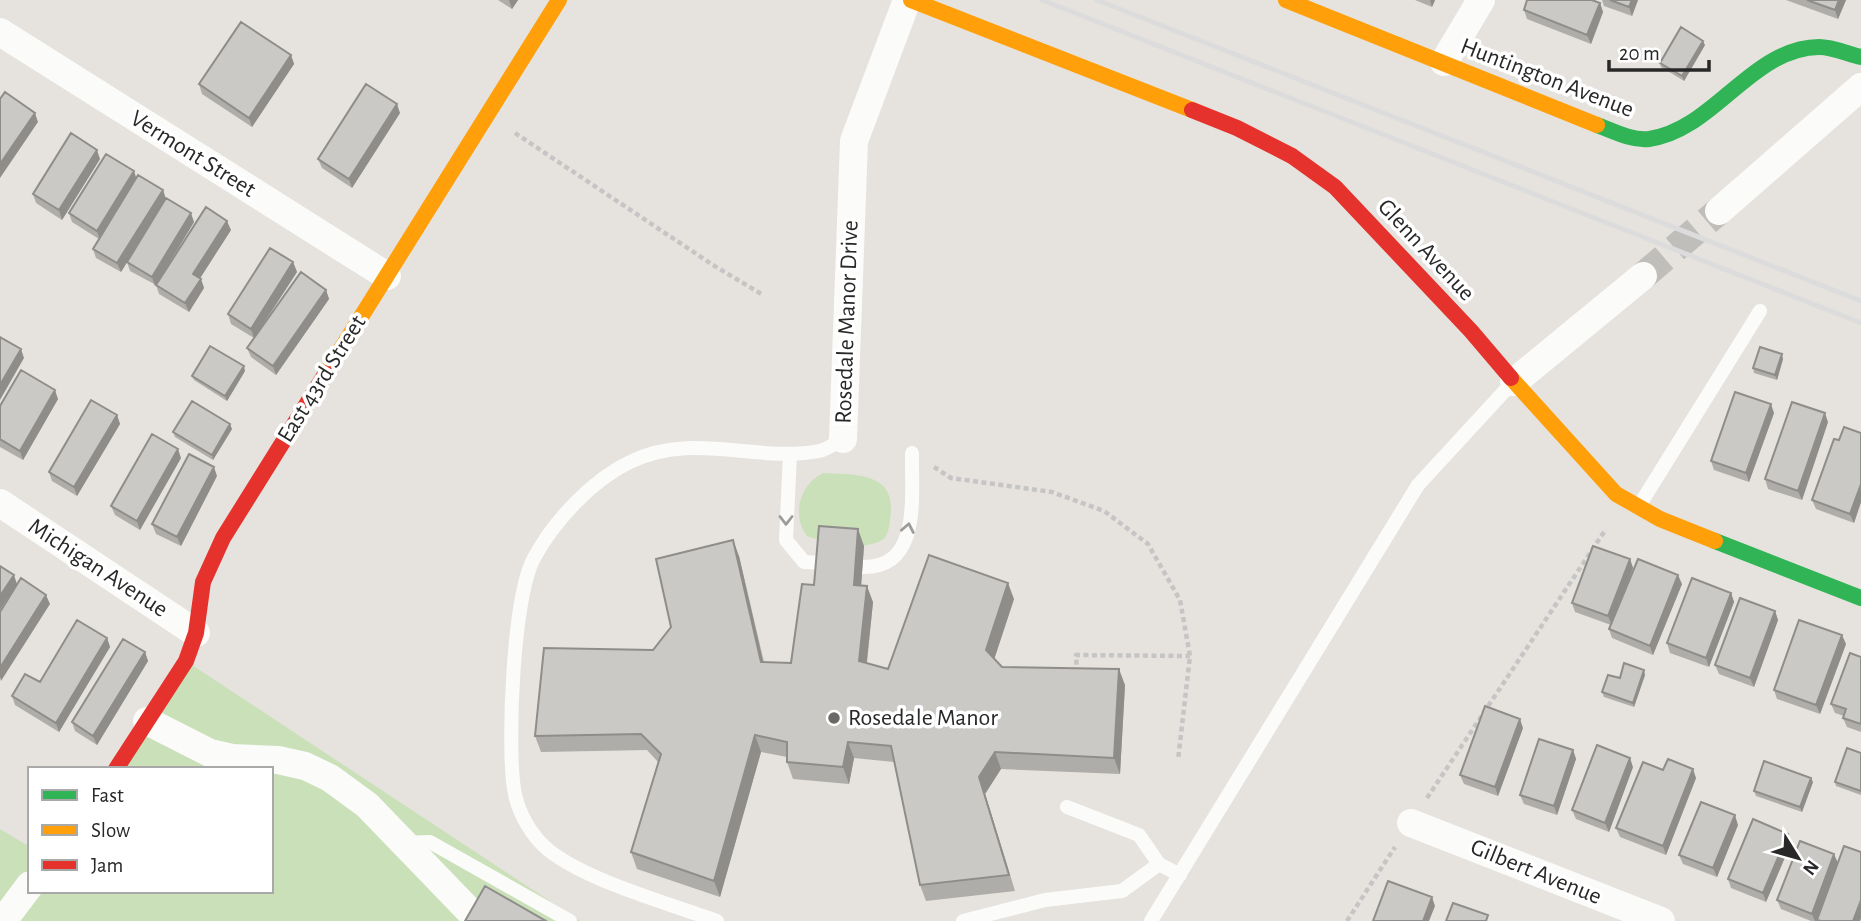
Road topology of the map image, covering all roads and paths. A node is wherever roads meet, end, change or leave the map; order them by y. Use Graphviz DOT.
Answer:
graph roads {
  1 [pos="559,0"];
  2 [pos="909,0"];
  3 [pos="1286,0"];
  4 [pos="1481,0"];
  5 [pos="0,32"];
  6 [pos="1861,57"];
  7 [pos="1444,62"];
  8 [pos="1861,87"];
  9 [pos="487,115"];
  10 [pos="1719,211"];
  11 [pos="387,275"];
  12 [pos="1643,276"];
  13 [pos="764,295"];
  14 [pos="1760,311"];
  15 [pos="1514,382"];
  16 [pos="843,439"];
  17 [pos="912,453"];
  18 [pos="790,454"];
  19 [pos="0,503"];
  20 [pos="1638,507"];
  21 [pos="823,564"];
  22 [pos="863,567"];
  23 [pos="1861,598"];
  24 [pos="196,633"];
  25 [pos="1190,656"];
  26 [pos="1077,685"];
  27 [pos="147,721"];
  28 [pos="1178,760"];
  29 [pos="117,767"];
  30 [pos="1067,807"];
  31 [pos="1411,822"];
  32 [pos="400,843"];
  33 [pos="1158,864"];
  34 [pos="1180,875"];
  35 [pos="28,888"];
  36 [pos="982,918"];
  37 [pos="478,920"];
  38 [pos="3,921"];
  39 [pos="570,921"];
  40 [pos="717,921"];
  41 [pos="963,921"];
  42 [pos="1151,921"];
  43 [pos="1347,921"];
  44 [pos="1661,921"];
  1 -- 9 [label="street, East 43rd Street"];
  2 -- 15 [label="street, Glenn Avenue"];
  2 -- 16 [label="street, Rosedale Manor Drive"];
  3 -- 7 [label="street, Huntington Avenue"];
  4 -- 7 [label="street"];
  5 -- 11 [label="street, Vermont Street"];
  6 -- 7 [label="street, Huntington Avenue"];
  8 -- 10 [label="street"];
  9 -- 11 [label="street, East 43rd Street"];
  9 -- 13 [label="path"];
  11 -- 24 [label="street, East 43rd Street"];
  12 -- 15 [label="street"];
  14 -- 20 [label="lane"];
  15 -- 20 [label="street, Glenn Avenue"];
  15 -- 34 [label="lane"];
  16 -- 18 [label="lane, Rosedale Manor Drive"];
  22 -- 17 [label="lane, one-way"];
  17 -- 25 [label="path"];
  18 -- 21 [label="lane, one-way"];
  18 -- 40 [label="lane, Rosedale Manor Drive"];
  19 -- 24 [label="street, Michigan Avenue"];
  20 -- 23 [label="street, Glenn Avenue"];
  20 -- 31 [label="path"];
  24 -- 27 [label="street, East 43rd Street"];
  25 -- 26 [label="path"];
  25 -- 28 [label="path"];
  27 -- 29 [label="street, East 43rd Street"];
  27 -- 32 [label="street"];
  30 -- 33 [label="lane"];
  31 -- 43 [label="path"];
  31 -- 44 [label="street, Gilbert Avenue"];
  32 -- 37 [label="street"];
  32 -- 39 [label="lane"];
  33 -- 34 [label="lane"];
  33 -- 36 [label="lane"];
  34 -- 42 [label="lane"];
  35 -- 38 [label="street"];
  36 -- 41 [label="lane"];
}
